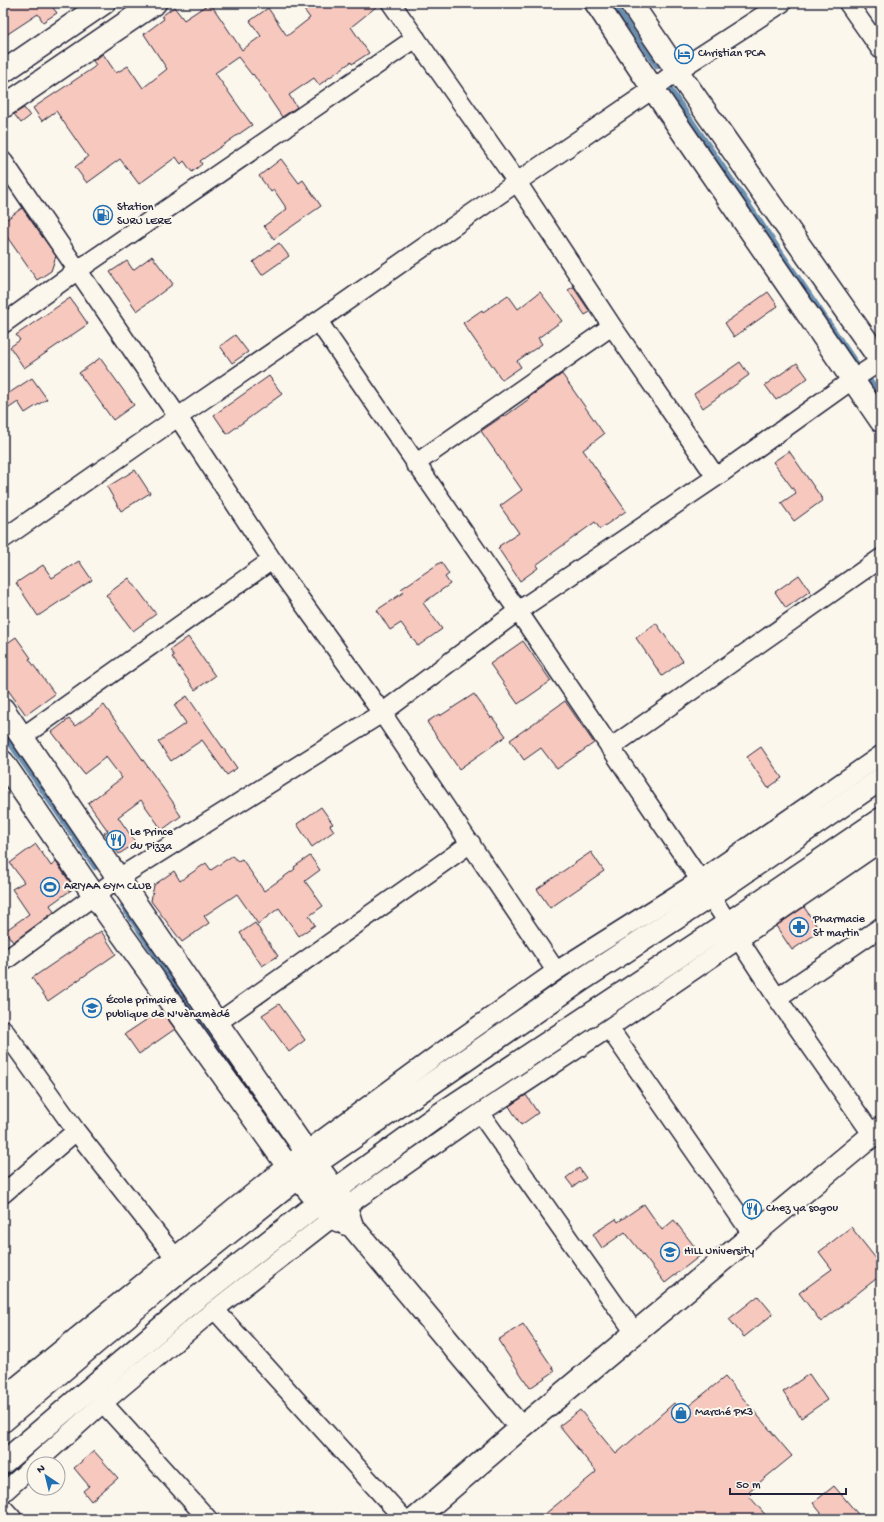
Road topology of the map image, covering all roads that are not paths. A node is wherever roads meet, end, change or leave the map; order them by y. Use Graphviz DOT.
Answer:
graph roads {
  1 [pos="104,3"];
  2 [pos="155,3"];
  3 [pos="391,3"];
  4 [pos="596,3"];
  5 [pos="631,3"];
  6 [pos="782,3"];
  7 [pos="848,3"];
  8 [pos="416,38"];
  9 [pos="881,50"];
  10 [pos="677,71"];
  11 [pos="3,72"];
  12 [pos="653,89"];
  13 [pos="3,107"];
  14 [pos="3,161"];
  15 [pos="517,182"];
  16 [pos="78,270"];
  17 [pos="318,322"];
  18 [pos="3,324"];
  19 [pos="612,326"];
  20 [pos="881,361"];
  21 [pos="852,380"];
  22 [pos="178,417"];
  23 [pos="881,421"];
  24 [pos="415,464"];
  25 [pos="716,478"];
  26 [pos="3,539"];
  27 [pos="881,558"];
  28 [pos="272,560"];
  29 [pos="518,611"];
  30 [pos="3,710"];
  31 [pos="382,713"];
  32 [pos="22,737"];
  33 [pos="610,748"];
  34 [pos="881,755"];
  35 [pos="3,762"];
  36 [pos="881,779"];
  37 [pos="881,818"];
  38 [pos="881,842"];
  39 [pos="471,843"];
  40 [pos="118,879"];
  41 [pos="705,888"];
  42 [pos="94,895"];
  43 [pos="881,927"];
  44 [pos="732,932"];
  45 [pos="3,962"];
  46 [pos="556,971"];
  47 [pos="776,998"];
  48 [pos="216,1023"];
  49 [pos="609,1028"];
  50 [pos="3,1029"];
  51 [pos="480,1113"];
  52 [pos="76,1132"];
  53 [pos="878,1136"];
  54 [pos="310,1158"];
  55 [pos="292,1172"];
  56 [pos="3,1194"];
  57 [pos="336,1209"];
  58 [pos="752,1234"];
  59 [pos="174,1256"];
  60 [pos="215,1310"];
  61 [pos="635,1333"];
  62 [pos="3,1397"];
  63 [pos="103,1403"];
  64 [pos="3,1420"];
  65 [pos="521,1428"];
  66 [pos="45,1456"];
  67 [pos="3,1463"];
  68 [pos="26,1473"];
  69 [pos="3,1493"];
  70 [pos="3,1508"];
  71 [pos="13,1519"];
  72 [pos="208,1519"];
  73 [pos="404,1519"];
  74 [pos="415,1519"];
  1 -- 11 [label="street"];
  2 -- 13 [label="street"];
  3 -- 8 [label="street"];
  4 -- 12 [label="street"];
  5 -- 10 [label="street"];
  6 -- 10 [label="street"];
  7 -- 9 [label="street"];
  8 -- 15 [label="street"];
  8 -- 16 [label="street"];
  10 -- 12 [label="street"];
  10 -- 20 [label="street"];
  12 -- 15 [label="street"];
  12 -- 21 [label="street"];
  14 -- 16 [label="street"];
  15 -- 17 [label="street"];
  15 -- 19 [label="street"];
  16 -- 18 [label="street"];
  16 -- 22 [label="street"];
  17 -- 22 [label="street"];
  17 -- 24 [label="street"];
  19 -- 24 [label="street"];
  19 -- 25 [label="street"];
  20 -- 21 [label="street"];
  21 -- 23 [label="street"];
  21 -- 25 [label="street"];
  22 -- 26 [label="street"];
  22 -- 28 [label="street"];
  24 -- 29 [label="street"];
  25 -- 29 [label="street"];
  27 -- 33 [label="street"];
  28 -- 31 [label="street"];
  28 -- 32 [label="street"];
  29 -- 31 [label="street"];
  29 -- 33 [label="street"];
  30 -- 32 [label="street"];
  31 -- 39 [label="street"];
  31 -- 40 [label="street"];
  32 -- 40 [label="street"];
  33 -- 41 [label="street"];
  34 -- 41 [label="street"];
  35 -- 42 [label="street"];
  36 -- 41 [label="street"];
  37 -- 44 [label="street"];
  38 -- 44 [label="street"];
  39 -- 46 [label="street"];
  39 -- 48 [label="street"];
  40 -- 42 [label="street"];
  40 -- 48 [label="street"];
  41 -- 44 [label="street"];
  41 -- 46 [label="street"];
  41 -- 54 [label="street"];
  42 -- 45 [label="street"];
  42 -- 55 [label="street"];
  43 -- 47 [label="street"];
  44 -- 47 [label="street"];
  44 -- 49 [label="street"];
  44 -- 57 [label="street"];
  46 -- 54 [label="street"];
  47 -- 53 [label="street"];
  48 -- 54 [label="street"];
  49 -- 51 [label="street"];
  49 -- 58 [label="street"];
  50 -- 52 [label="street"];
  51 -- 57 [label="street"];
  51 -- 61 [label="street"];
  52 -- 56 [label="street"];
  52 -- 59 [label="street"];
  53 -- 58 [label="street"];
  54 -- 55 [label="street"];
  54 -- 57 [label="street"];
  55 -- 57 [label="street"];
  55 -- 59 [label="street"];
  55 -- 64 [label="street"];
  57 -- 60 [label="street"];
  57 -- 65 [label="street"];
  57 -- 67 [label="street"];
  58 -- 61 [label="street"];
  59 -- 62 [label="street"];
  60 -- 63 [label="street"];
  60 -- 73 [label="street"];
  61 -- 65 [label="street"];
  63 -- 66 [label="street"];
  63 -- 72 [label="street"];
  65 -- 74 [label="street"];
  68 -- 69 [label="street"];
  70 -- 71 [label="street"];
}
